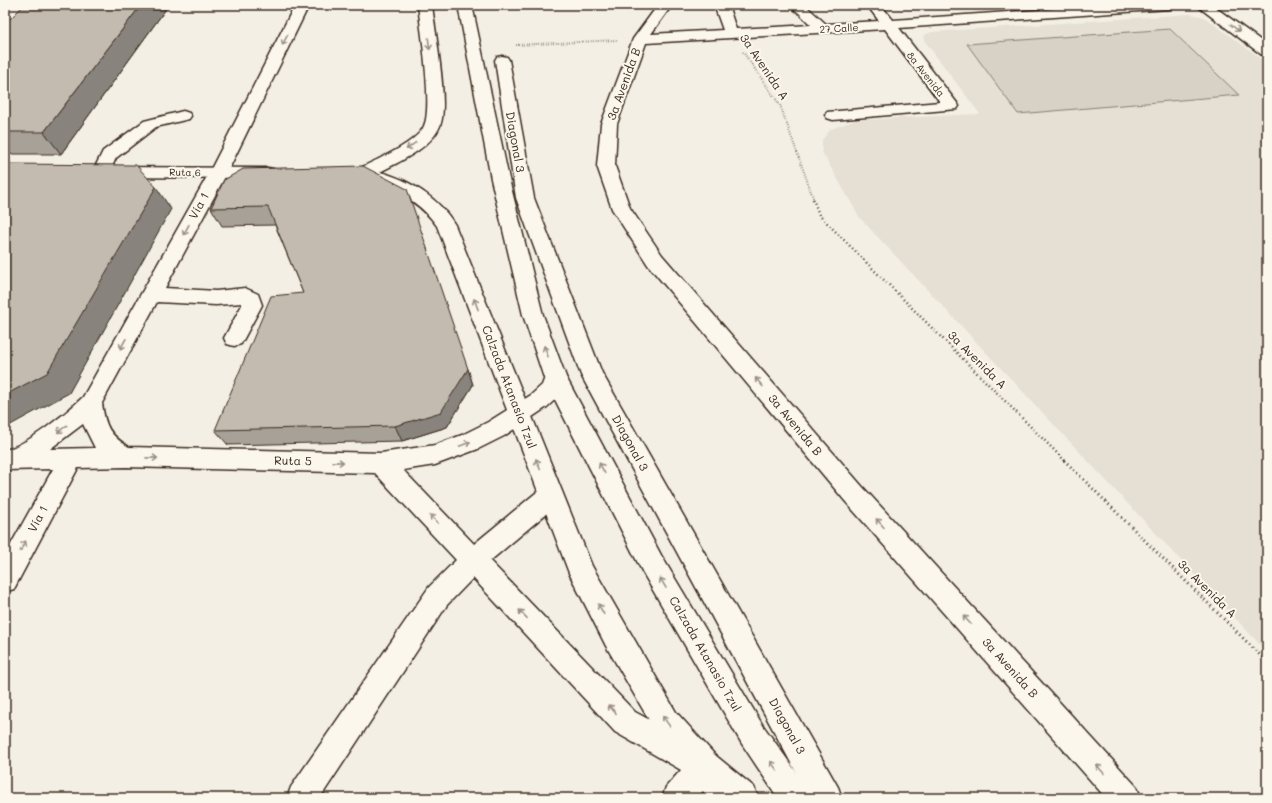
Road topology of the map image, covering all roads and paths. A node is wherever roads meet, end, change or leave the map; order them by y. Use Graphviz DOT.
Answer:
graph roads {
  1 [pos="302,5"];
  2 [pos="425,5"];
  3 [pos="465,5"];
  4 [pos="665,5"];
  5 [pos="721,5"];
  6 [pos="795,5"];
  7 [pos="874,5"];
  8 [pos="1169,5"];
  9 [pos="1203,5"];
  10 [pos="888,26"];
  11 [pos="823,29"];
  12 [pos="730,34"];
  13 [pos="640,39"];
  14 [pos="1267,52"];
  15 [pos="509,53"];
  16 [pos="833,115"];
  17 [pos="183,116"];
  18 [pos="218,172"];
  19 [pos="287,173"];
  20 [pos="151,294"];
  21 [pos="234,338"];
  22 [pos="556,378"];
  23 [pos="91,403"];
  24 [pos="519,414"];
  25 [pos="126,457"];
  26 [pos="71,458"];
  27 [pos="7,460"];
  28 [pos="381,462"];
  29 [pos="551,495"];
  30 [pos="472,560"];
  31 [pos="5,580"];
  32 [pos="1267,662"];
  33 [pos="704,766"];
  34 [pos="302,798"];
  35 [pos="677,798"];
  36 [pos="724,798"];
  37 [pos="743,798"];
  38 [pos="796,798"];
  39 [pos="827,798"];
  40 [pos="1126,798"];
  1 -- 18 [label="street, Vía 1, one-way"];
  2 -- 24 [label="street, Calzada Atanasio Tzul"];
  22 -- 3 [label="street, Calzada Atanasio Tzul, one-way"];
  4 -- 13 [label="street, 3a Avenida B"];
  5 -- 12 [label="street"];
  6 -- 11 [label="street"];
  7 -- 10 [label="street, 8a Avenida"];
  8 -- 10 [label="street, 27 Calle"];
  9 -- 14 [label="street, one-way"];
  10 -- 11 [label="street, 27 Calle"];
  10 -- 16 [label="street, 8a Avenida"];
  11 -- 12 [label="street, 27 Calle"];
  12 -- 13 [label="street, 27 Calle"];
  12 -- 32 [label="path, 3a Avenida A"];
  13 -- 15 [label="path"];
  40 -- 13 [label="street, 3a Avenida B, one-way"];
  15 -- 39 [label="street, Diagonal 3"];
  17 -- 18 [label="street, Ruta 6"];
  18 -- 19 [label="street, Ruta 6"];
  18 -- 20 [label="street, Vía 1, one-way"];
  20 -- 21 [label="street"];
  20 -- 23 [label="street, Vía 1, one-way"];
  22 -- 24 [label="street, Ruta 5"];
  38 -- 22 [label="street, Calzada Atanasio Tzul, one-way"];
  23 -- 25 [label="street"];
  23 -- 27 [label="street, Vía 1, one-way"];
  28 -- 24 [label="street, Ruta 5, one-way"];
  29 -- 24 [label="street, Calzada Atanasio Tzul, one-way"];
  25 -- 26 [label="street, Ruta 5"];
  25 -- 28 [label="street, Ruta 5, one-way"];
  26 -- 27 [label="street, Ruta 5"];
  31 -- 26 [label="street, Vía 1, one-way"];
  30 -- 28 [label="street, one-way"];
  29 -- 30 [label="street"];
  33 -- 29 [label="street, Calzada Atanasio Tzul, one-way"];
  33 -- 30 [label="street, one-way"];
  30 -- 34 [label="street"];
  33 -- 35 [label="street"];
  33 -- 36 [label="street"];
  33 -- 37 [label="street, Calzada Atanasio Tzul"];
}
